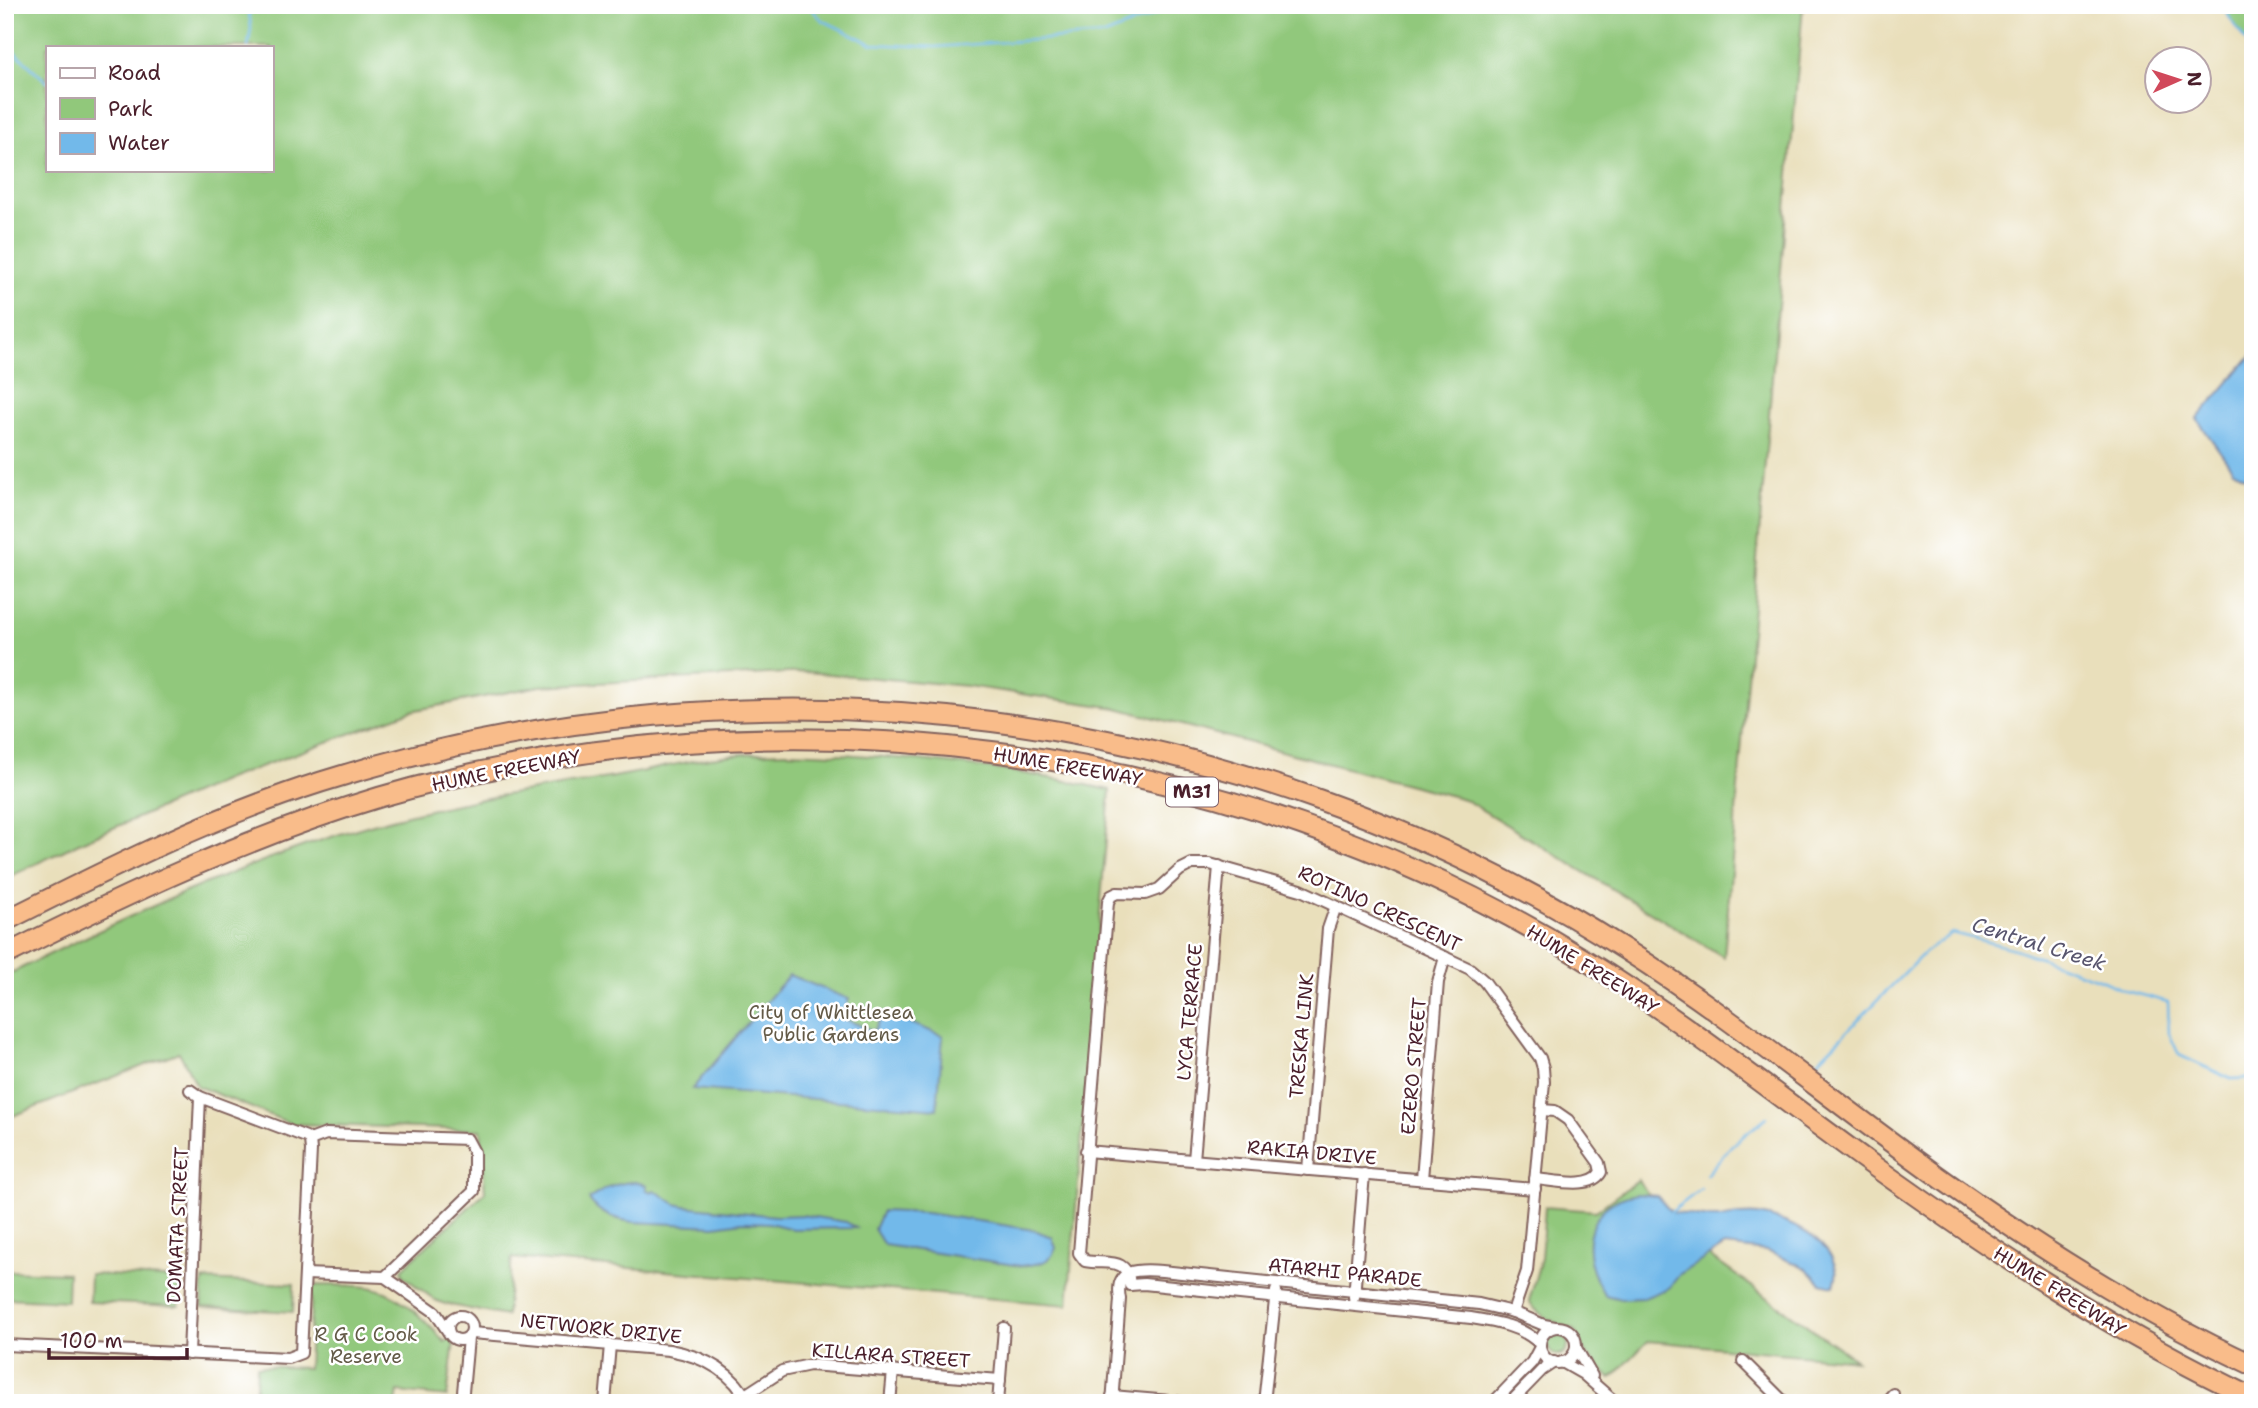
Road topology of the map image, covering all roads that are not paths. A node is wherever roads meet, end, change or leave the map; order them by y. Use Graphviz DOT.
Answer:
graph roads {
  1 [pos="1219,866"];
  2 [pos="1336,906"];
  3 [pos="5,921"];
  4 [pos="5,955"];
  5 [pos="1445,957"];
  6 [pos="190,1090"];
  7 [pos="200,1097"];
  8 [pos="1542,1110"];
  9 [pos="310,1140"];
  10 [pos="1086,1151"];
  11 [pos="1194,1160"];
  12 [pos="1308,1170"];
  13 [pos="1364,1174"];
  14 [pos="1422,1179"];
  15 [pos="1535,1184"];
  16 [pos="305,1274"];
  17 [pos="385,1277"];
  18 [pos="1127,1278"];
  19 [pos="1277,1283"];
  20 [pos="1355,1290"];
  21 [pos="1276,1297"];
  22 [pos="1353,1305"];
  23 [pos="435,1312"];
  24 [pos="1513,1312"];
  25 [pos="457,1316"];
  26 [pos="1555,1327"];
  27 [pos="1004,1328"];
  28 [pos="470,1335"];
  29 [pos="452,1337"];
  30 [pos="5,1345"];
  31 [pos="610,1345"];
  32 [pos="1540,1346"];
  33 [pos="1576,1348"];
  34 [pos="189,1354"];
  35 [pos="465,1361"];
  36 [pos="1743,1361"];
  37 [pos="1558,1362"];
  38 [pos="2253,1366"];
  39 [pos="893,1371"];
  40 [pos="1000,1380"];
  41 [pos="1597,1384"];
  42 [pos="1893,1394"];
  43 [pos="2253,1398"];
  44 [pos="747,1399"];
  45 [pos="1112,1399"];
  46 [pos="462,1403"];
  47 [pos="606,1403"];
  48 [pos="890,1403"];
  49 [pos="998,1403"];
  50 [pos="1193,1403"];
  51 [pos="1264,1403"];
  52 [pos="1493,1403"];
  53 [pos="1510,1403"];
  54 [pos="1616,1403"];
  55 [pos="1785,1403"];
  56 [pos="1885,1403"];
  1 -- 2 [label="street, ROTINO CRESCENT"];
  1 -- 10 [label="street, ROTINO CRESCENT"];
  1 -- 11 [label="street, LYCA TERRACE"];
  2 -- 5 [label="street, ROTINO CRESCENT"];
  2 -- 12 [label="street, TRESKA LINK"];
  3 -- 38 [label="highway, HUME FREEWAY / M31"];
  4 -- 43 [label="highway, HUME FREEWAY / M31"];
  5 -- 8 [label="street, ROTINO CRESCENT"];
  5 -- 14 [label="street, EZERO STREET"];
  6 -- 7 [label="street"];
  7 -- 9 [label="street"];
  7 -- 34 [label="street, DOMATA STREET"];
  8 -- 15 [label="street, ROTINO CRESCENT"];
  8 -- 15 [label="street, RAKIA DRIVE"];
  9 -- 16 [label="street"];
  9 -- 17 [label="street"];
  10 -- 11 [label="street, RAKIA DRIVE"];
  10 -- 18 [label="street, ROTINO CRESCENT"];
  11 -- 12 [label="street, RAKIA DRIVE"];
  12 -- 13 [label="street, RAKIA DRIVE"];
  13 -- 14 [label="street, RAKIA DRIVE"];
  13 -- 20 [label="street"];
  14 -- 15 [label="street, RAKIA DRIVE"];
  15 -- 24 [label="street, ROTINO CRESCENT"];
  16 -- 17 [label="street"];
  16 -- 34 [label="street"];
  17 -- 23 [label="street"];
  18 -- 19 [label="street, ATARHI PARADE"];
  18 -- 21 [label="street, ATARHI PARADE"];
  18 -- 45 [label="street"];
  19 -- 20 [label="street, ATARHI PARADE"];
  19 -- 21 [label="street"];
  20 -- 22 [label="street"];
  20 -- 24 [label="street, ATARHI PARADE"];
  21 -- 22 [label="street, ATARHI PARADE"];
  21 -- 51 [label="street"];
  22 -- 32 [label="street, ATARHI PARADE"];
  23 -- 25 [label="street"];
  23 -- 29 [label="street"];
  24 -- 26 [label="street, ATARHI PARADE"];
  25 -- 28 [label="street"];
  25 -- 29 [label="street"];
  26 -- 32 [label="street"];
  26 -- 33 [label="street"];
  27 -- 40 [label="street"];
  28 -- 29 [label="street"];
  28 -- 31 [label="street, NETWORK DRIVE"];
  28 -- 35 [label="street"];
  29 -- 35 [label="street"];
  30 -- 34 [label="street"];
  31 -- 44 [label="street, NETWORK DRIVE"];
  31 -- 47 [label="street"];
  32 -- 37 [label="street"];
  32 -- 52 [label="street"];
  33 -- 37 [label="street"];
  33 -- 41 [label="street"];
  35 -- 46 [label="street"];
  36 -- 55 [label="street"];
  37 -- 41 [label="street"];
  37 -- 53 [label="street"];
  39 -- 40 [label="street, KILLARA STREET"];
  39 -- 44 [label="street, KILLARA STREET"];
  39 -- 48 [label="street"];
  40 -- 49 [label="street"];
  41 -- 54 [label="street"];
  42 -- 56 [label="street"];
  45 -- 50 [label="street"];
}
